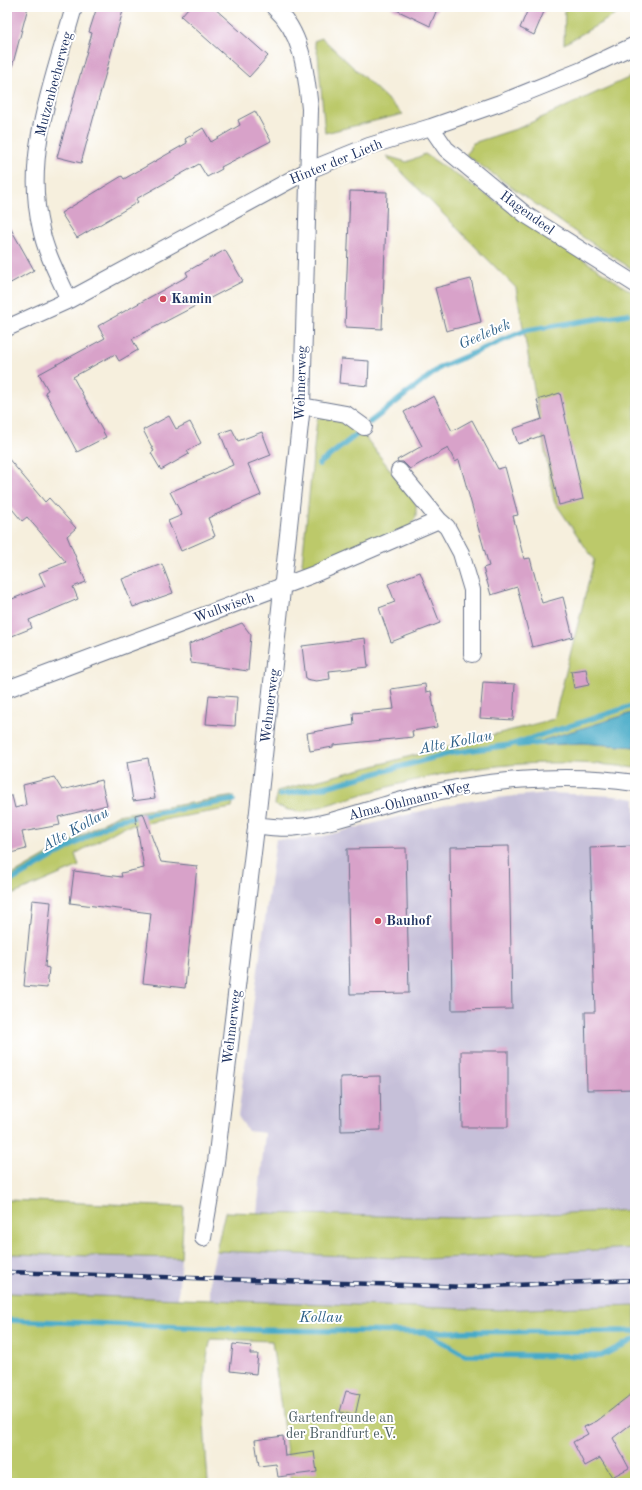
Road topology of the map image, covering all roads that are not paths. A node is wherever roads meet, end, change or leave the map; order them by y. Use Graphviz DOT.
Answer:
graph roads {
  1 [pos="74,7"];
  2 [pos="274,7"];
  3 [pos="635,45"];
  4 [pos="431,127"];
  5 [pos="307,171"];
  6 [pos="635,284"];
  7 [pos="69,300"];
  8 [pos="7,328"];
  9 [pos="302,406"];
  10 [pos="364,427"];
  11 [pos="399,471"];
  12 [pos="439,520"];
  13 [pos="284,586"];
  14 [pos="472,654"];
  15 [pos="7,688"];
  16 [pos="635,783"];
  17 [pos="256,825"];
  18 [pos="203,1238"];
  1 -- 7 [label="street, Mutzenbecherweg"];
  2 -- 5 [label="street"];
  3 -- 4 [label="street, Hinter der Lieth"];
  4 -- 5 [label="street, Hinter der Lieth"];
  4 -- 6 [label="street, Hagendeel"];
  5 -- 7 [label="street, Hinter der Lieth"];
  5 -- 9 [label="street, Wehmerweg"];
  7 -- 8 [label="street, Hinter der Lieth"];
  9 -- 10 [label="street"];
  9 -- 13 [label="street, Wehmerweg"];
  11 -- 12 [label="street"];
  12 -- 13 [label="street, Wullwisch"];
  12 -- 14 [label="street"];
  13 -- 15 [label="street, Wullwisch"];
  13 -- 17 [label="street, Wehmerweg"];
  16 -- 17 [label="street, Alma-Ohlmann-Weg"];
  17 -- 18 [label="street, Wehmerweg"];
}
